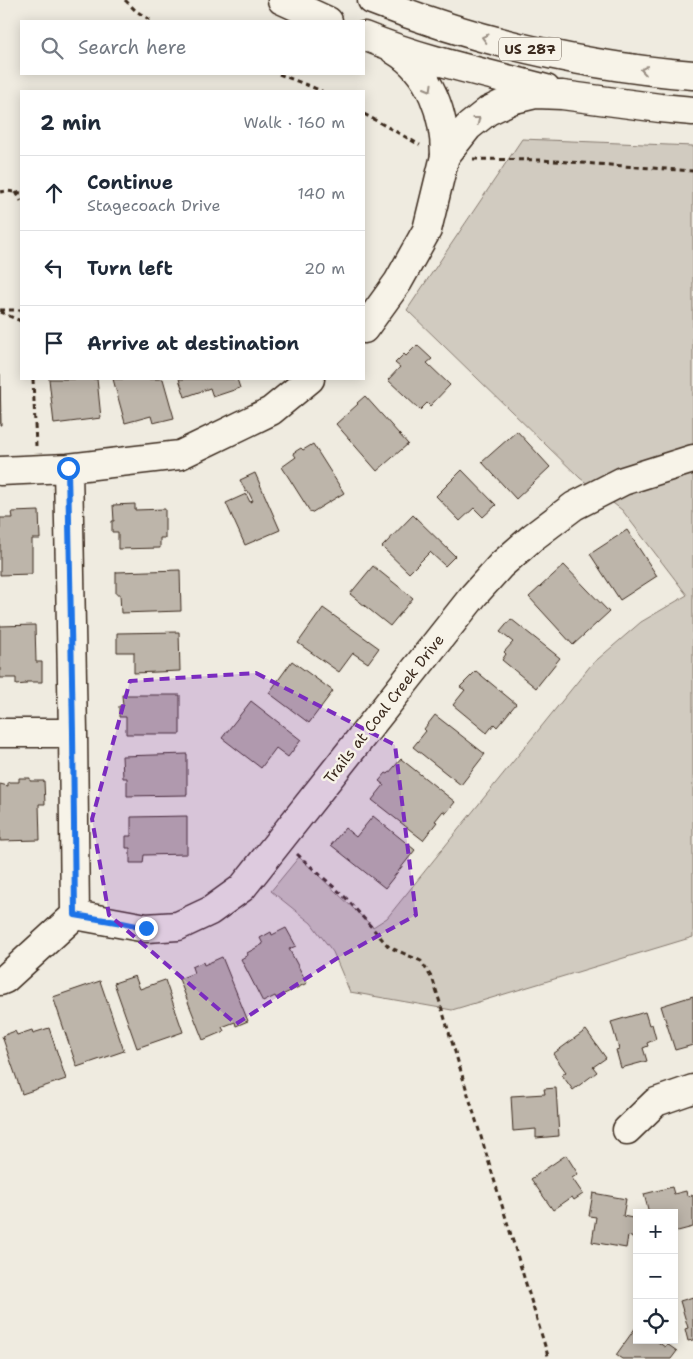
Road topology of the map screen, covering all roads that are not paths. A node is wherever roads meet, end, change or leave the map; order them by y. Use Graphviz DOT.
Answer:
graph roads {
  1 [pos="282,0"];
  2 [pos="372,0"];
  3 [pos="326,20"];
  4 [pos="373,39"];
  5 [pos="693,75"];
  6 [pos="562,95"];
  7 [pos="693,110"];
  8 [pos="445,154"];
  9 [pos="365,328"];
  10 [pos="309,380"];
  11 [pos="693,459"];
  12 [pos="68,468"];
  13 [pos="0,471"];
  14 [pos="0,733"];
  15 [pos="73,733"];
  16 [pos="75,915"];
  17 [pos="0,981"];
  18 [pos="693,1089"];
  19 [pos="628,1130"];
  1 -- 3 [label="street"];
  5 -- 2 [label="street, US 287, one-way"];
  4 -- 6 [label="street, US 287"];
  4 -- 8 [label="street, one-way"];
  6 -- 7 [label="street, US 287"];
  8 -- 6 [label="street, one-way"];
  8 -- 9 [label="street"];
  10 -- 12 [label="street"];
  11 -- 16 [label="street, Trails at Coal Creek Drive"];
  12 -- 13 [label="street"];
  12 -- 15 [label="street"];
  14 -- 15 [label="street"];
  15 -- 16 [label="street"];
  16 -- 17 [label="street"];
  18 -- 19 [label="street"];
}
